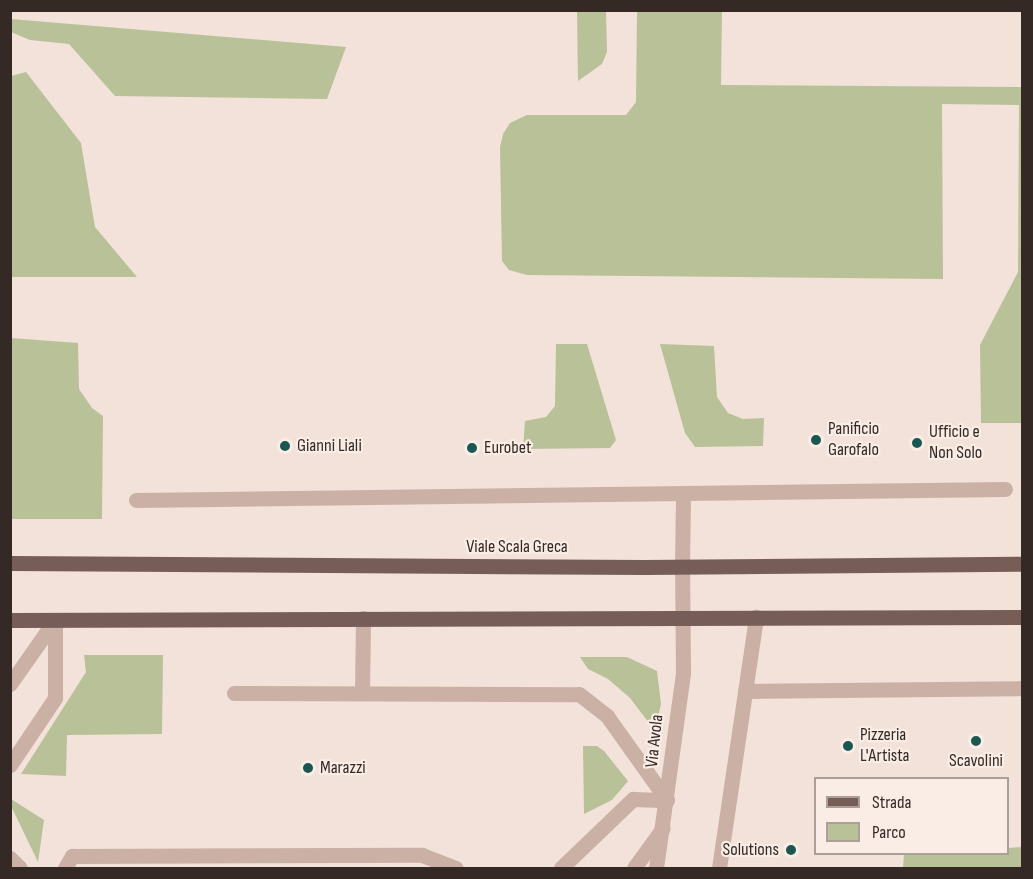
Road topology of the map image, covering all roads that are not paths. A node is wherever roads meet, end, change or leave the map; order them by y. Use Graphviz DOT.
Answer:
graph roads {
  1 [pos="1005,489"];
  2 [pos="683,493"];
  3 [pos="136,500"];
  4 [pos="10,563"];
  5 [pos="1023,564"];
  6 [pos="682,567"];
  7 [pos="683,617"];
  8 [pos="756,617"];
  9 [pos="1023,617"];
  10 [pos="363,618"];
  11 [pos="10,620"];
  12 [pos="55,620"];
  13 [pos="10,684"];
  14 [pos="1023,688"];
  15 [pos="745,692"];
  16 [pos="234,693"];
  17 [pos="362,693"];
  18 [pos="10,765"];
  19 [pos="667,800"];
  20 [pos="663,828"];
  21 [pos="10,858"];
  22 [pos="20,868"];
  23 [pos="65,868"];
  24 [pos="456,868"];
  25 [pos="561,868"];
  26 [pos="634,868"];
  27 [pos="656,868"];
  28 [pos="719,868"];
  1 -- 2 [label="street"];
  2 -- 3 [label="street"];
  2 -- 6 [label="street, Via Avola"];
  4 -- 6 [label="main road, Viale Scala Greca"];
  5 -- 6 [label="main road, Viale Scala Greca"];
  6 -- 7 [label="street, Via Avola"];
  7 -- 8 [label="main road"];
  7 -- 10 [label="main road"];
  7 -- 19 [label="street, Via Avola"];
  8 -- 9 [label="main road"];
  8 -- 15 [label="street"];
  10 -- 12 [label="main road"];
  10 -- 17 [label="street"];
  11 -- 12 [label="main road"];
  12 -- 13 [label="street"];
  12 -- 18 [label="street"];
  14 -- 15 [label="street"];
  15 -- 28 [label="street"];
  16 -- 17 [label="street"];
  17 -- 19 [label="street"];
  19 -- 20 [label="street, Via Avola"];
  19 -- 25 [label="street"];
  20 -- 26 [label="street"];
  20 -- 27 [label="street, Via Avola"];
  21 -- 22 [label="street"];
  23 -- 24 [label="street"];
}
